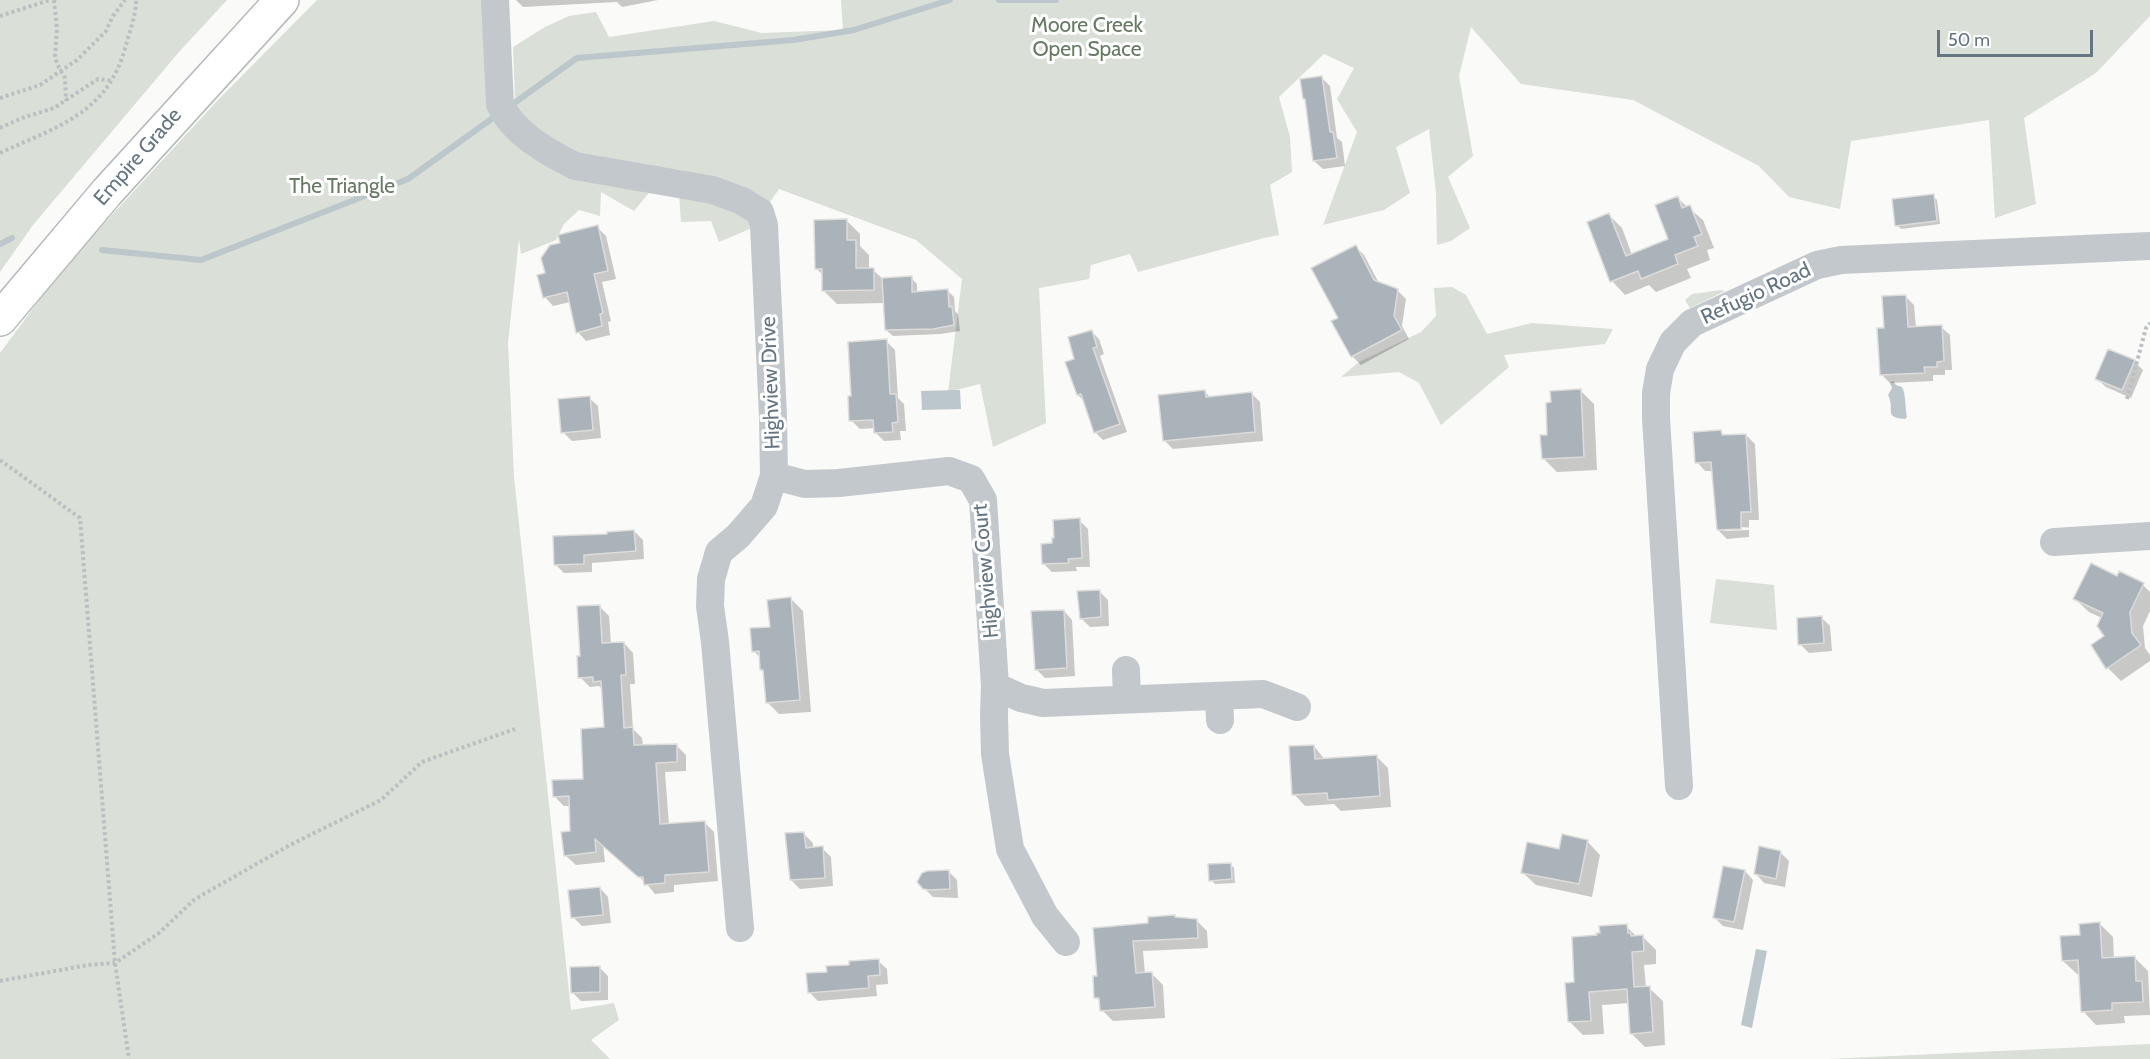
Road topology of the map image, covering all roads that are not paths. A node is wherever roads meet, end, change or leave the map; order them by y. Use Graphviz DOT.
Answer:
graph roads {
  1 [pos="282,0"];
  2 [pos="495,0"];
  3 [pos="2150,246"];
  4 [pos="0,319"];
  5 [pos="774,476"];
  6 [pos="2150,536"];
  7 [pos="2054,542"];
  8 [pos="1126,670"];
  9 [pos="995,686"];
  10 [pos="1127,699"];
  11 [pos="1297,707"];
  12 [pos="1679,786"];
  13 [pos="740,928"];
  14 [pos="1066,942"];
  1 -- 4 [label="main road, Empire Grade"];
  2 -- 5 [label="street, Highview Drive"];
  3 -- 12 [label="street, Refugio Road"];
  5 -- 9 [label="street, Highview Court"];
  5 -- 13 [label="street, Highview Drive"];
  6 -- 7 [label="street"];
  8 -- 10 [label="street"];
  9 -- 10 [label="street"];
  9 -- 14 [label="street, Highview Court"];
  10 -- 11 [label="street"];
}
